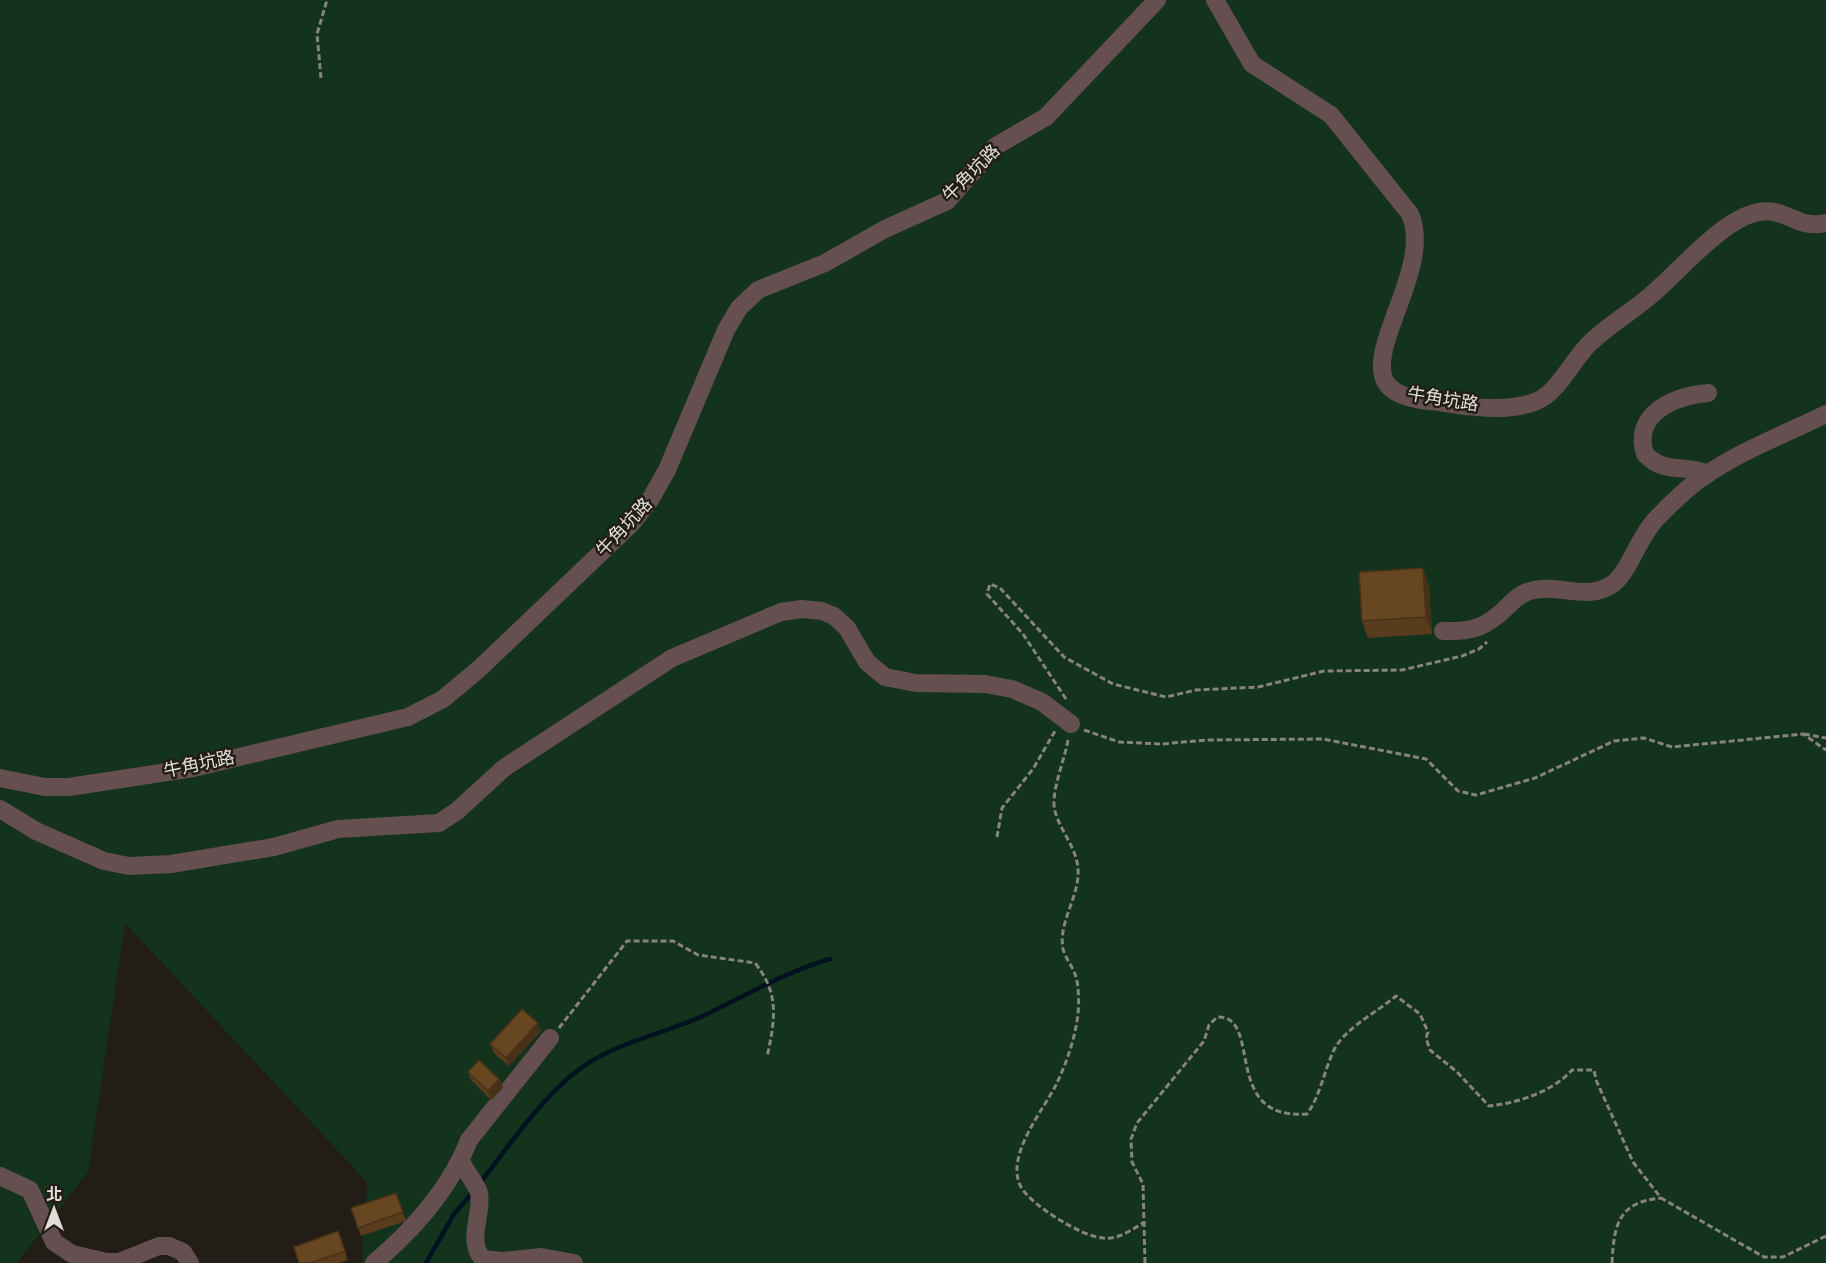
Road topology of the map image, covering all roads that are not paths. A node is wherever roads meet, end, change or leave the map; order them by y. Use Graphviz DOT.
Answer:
graph roads {
  1 [pos="1157,0"];
  2 [pos="1215,0"];
  3 [pos="1826,222"];
  4 [pos="1708,393"];
  5 [pos="1826,414"];
  6 [pos="1708,474"];
  7 [pos="1443,631"];
  8 [pos="1075,724"];
  9 [pos="0,778"];
  10 [pos="0,809"];
  11 [pos="550,1038"];
  12 [pos="461,1160"];
  13 [pos="0,1176"];
  14 [pos="190,1263"];
  15 [pos="374,1263"];
  16 [pos="574,1263"];
  1 -- 9 [label="street, 牛角坑路"];
  2 -- 3 [label="street, 牛角坑路"];
  4 -- 6 [label="street"];
  5 -- 6 [label="street"];
  6 -- 7 [label="street"];
  8 -- 10 [label="street"];
  11 -- 12 [label="street"];
  12 -- 15 [label="street"];
  12 -- 16 [label="street"];
  13 -- 14 [label="street"];
}
